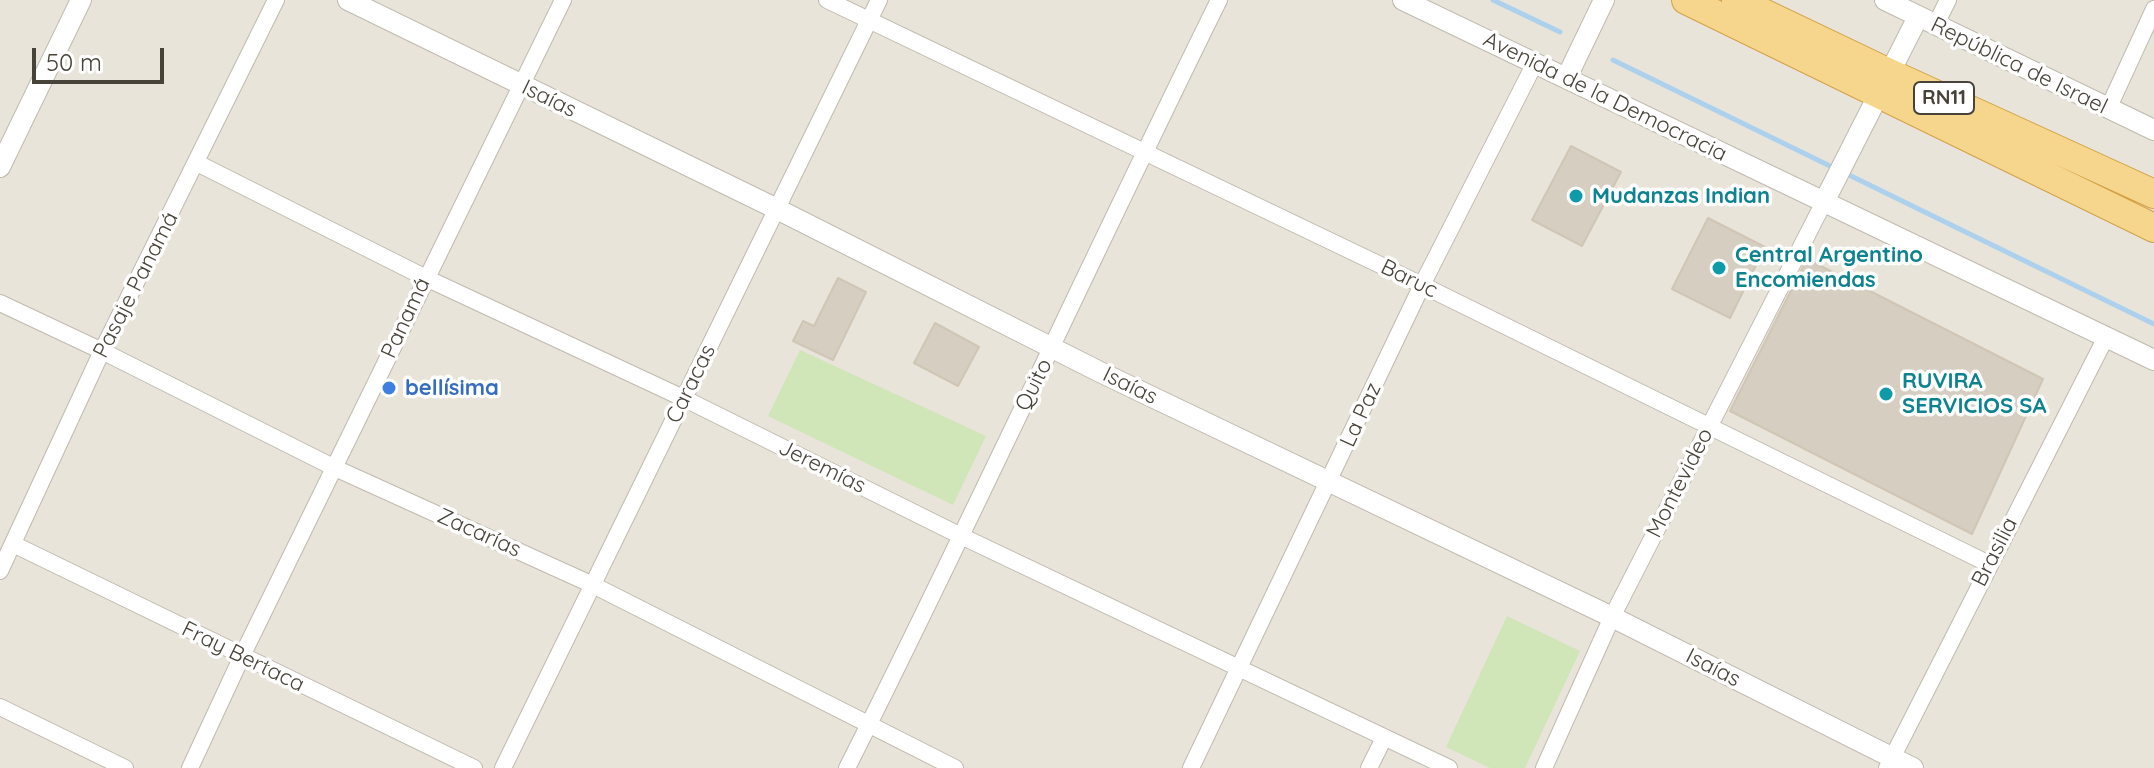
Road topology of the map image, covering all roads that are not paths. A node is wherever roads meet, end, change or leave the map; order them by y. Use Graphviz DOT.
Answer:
graph roads {
  1 [pos="81,0"];
  2 [pos="276,0"];
  3 [pos="348,0"];
  4 [pos="563,0"];
  5 [pos="827,0"];
  6 [pos="879,0"];
  7 [pos="1219,0"];
  8 [pos="1403,0"];
  9 [pos="1604,0"];
  10 [pos="1686,0"];
  11 [pos="1736,0"];
  12 [pos="1885,0"];
  13 [pos="1948,0"];
  14 [pos="2154,9"];
  15 [pos="869,21"];
  16 [pos="1926,21"];
  17 [pos="1535,63"];
  18 [pos="1567,77"];
  19 [pos="1883,84"];
  20 [pos="521,85"];
  21 [pos="2108,109"];
  22 [pos="2154,130"];
  23 [pos="1144,151"];
  24 [pos="197,163"];
  25 [pos="0,167"];
  26 [pos="2154,194"];
  27 [pos="1824,202"];
  28 [pos="777,209"];
  29 [pos="2154,228"];
  30 [pos="426,278"];
  31 [pos="1422,285"];
  32 [pos="0,303"];
  33 [pos="2106,337"];
  34 [pos="1053,348"];
  35 [pos="102,351"];
  36 [pos="2154,360"];
  37 [pos="683,398"];
  38 [pos="1708,427"];
  39 [pos="335,468"];
  40 [pos="1328,483"];
  41 [pos="959,535"];
  42 [pos="13,544"];
  43 [pos="1989,564"];
  44 [pos="0,571"];
  45 [pos="593,585"];
  46 [pos="1612,617"];
  47 [pos="242,656"];
  48 [pos="1237,668"];
  49 [pos="0,707"];
  50 [pos="868,726"];
  51 [pos="1384,738"];
  52 [pos="1890,763"];
  53 [pos="125,768"];
  54 [pos="190,768"];
  55 [pos="474,768"];
  56 [pos="503,768"];
  57 [pos="847,768"];
  58 [pos="955,768"];
  59 [pos="1191,768"];
  60 [pos="1369,768"];
  61 [pos="1449,768"];
  62 [pos="1544,768"];
  63 [pos="1913,768"];
  1 -- 25 [label="street"];
  2 -- 24 [label="street, Pasaje Panamá"];
  3 -- 20 [label="street, Isaías"];
  4 -- 20 [label="street, Panamá"];
  5 -- 15 [label="street, Baruc"];
  6 -- 15 [label="street, Caracas"];
  7 -- 23 [label="street, Quito"];
  8 -- 17 [label="street, Avenida de la Democracia"];
  9 -- 18 [label="street"];
  10 -- 19 [label="highway, RN11"];
  11 -- 19 [label="highway, RN11"];
  12 -- 16 [label="street, República de Israel"];
  13 -- 16 [label="street"];
  14 -- 21 [label="street"];
  15 -- 23 [label="street, Baruc"];
  15 -- 28 [label="street, Caracas"];
  16 -- 19 [label="street"];
  16 -- 21 [label="street, República de Israel"];
  17 -- 18 [label="street, Avenida de la Democracia"];
  17 -- 31 [label="street, La Paz"];
  18 -- 27 [label="street, Avenida de la Democracia"];
  19 -- 26 [label="highway, RN11"];
  19 -- 27 [label="street"];
  19 -- 29 [label="highway, RN11"];
  20 -- 28 [label="street, Isaías"];
  20 -- 30 [label="street, Panamá"];
  21 -- 22 [label="street, República de Israel"];
  23 -- 31 [label="street, Baruc"];
  23 -- 34 [label="street, Quito"];
  24 -- 30 [label="street, Jeremías"];
  24 -- 35 [label="street, Pasaje Panamá"];
  27 -- 33 [label="street, Avenida de la Democracia"];
  27 -- 38 [label="street, Montevideo"];
  28 -- 34 [label="street, Isaías"];
  28 -- 37 [label="street, Caracas"];
  30 -- 37 [label="street, Jeremías"];
  30 -- 39 [label="street, Panamá"];
  31 -- 38 [label="street, Baruc"];
  31 -- 40 [label="street, La Paz"];
  32 -- 35 [label="street, Zacarías"];
  33 -- 36 [label="street, Avenida de la Democracia"];
  33 -- 43 [label="street, Brasilia"];
  34 -- 40 [label="street, Isaías"];
  34 -- 41 [label="street, Quito"];
  35 -- 39 [label="street, Zacarías"];
  35 -- 42 [label="street, Pasaje Panamá"];
  37 -- 41 [label="street, Jeremías"];
  37 -- 45 [label="street, Caracas"];
  38 -- 43 [label="street, Baruc"];
  38 -- 46 [label="street, Montevideo"];
  39 -- 45 [label="street, Zacarías"];
  39 -- 47 [label="street, Panamá"];
  40 -- 46 [label="street, Isaías"];
  40 -- 48 [label="street, La Paz"];
  41 -- 48 [label="street, Jeremías"];
  41 -- 50 [label="street, Quito"];
  42 -- 44 [label="street, Pasaje Panamá"];
  42 -- 47 [label="street, Fray Bertaca"];
  43 -- 52 [label="street, Brasilia"];
  45 -- 50 [label="street, Zacarías"];
  45 -- 56 [label="street, Caracas"];
  46 -- 52 [label="street, Isaías"];
  46 -- 62 [label="street, Montevideo"];
  47 -- 54 [label="street, Panamá"];
  47 -- 55 [label="street, Fray Bertaca"];
  48 -- 51 [label="street, Jeremías"];
  48 -- 59 [label="street, La Paz"];
  49 -- 53 [label="street"];
  50 -- 57 [label="street, Quito"];
  50 -- 58 [label="street, Zacarías"];
  51 -- 60 [label="street"];
  51 -- 61 [label="street, Jeremías"];
  52 -- 63 [label="street, Isaías"];
}
